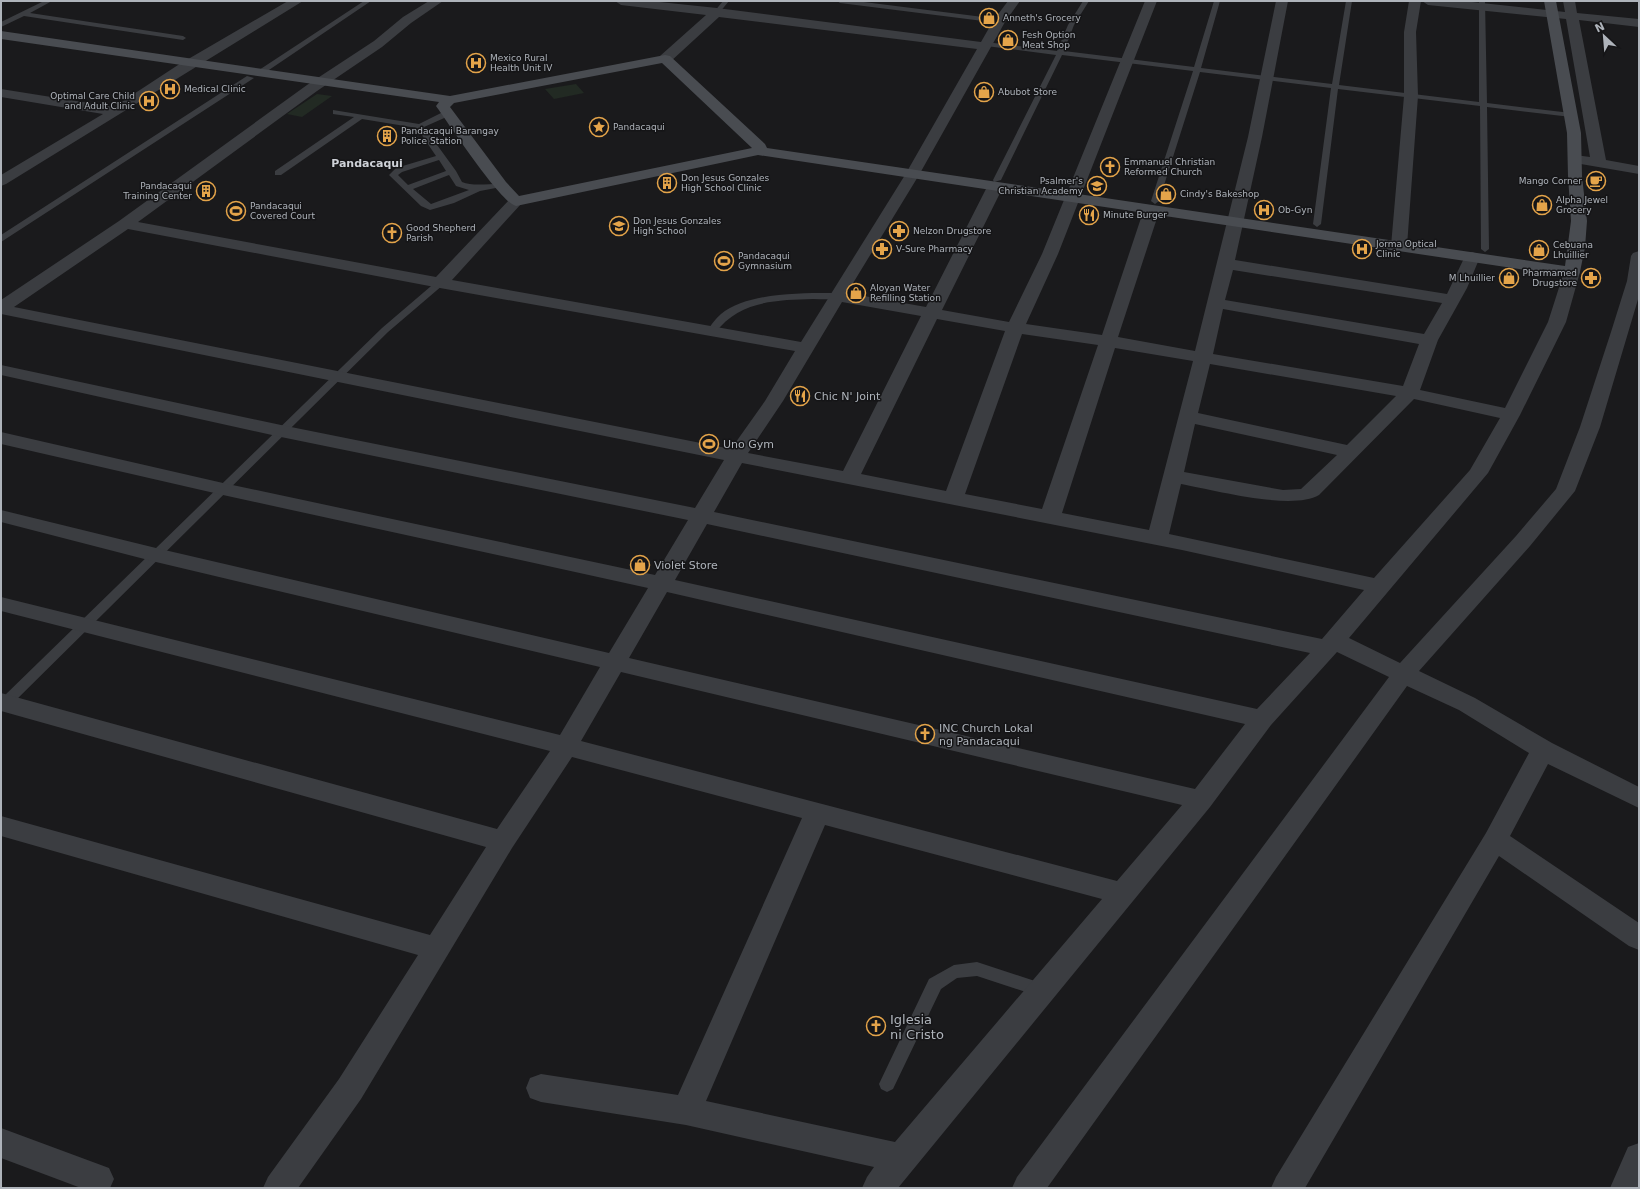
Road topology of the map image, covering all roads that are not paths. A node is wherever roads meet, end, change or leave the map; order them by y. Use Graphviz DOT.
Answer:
graph roads {
  1 [pos="49,1"];
  2 [pos="297,1"];
  3 [pos="368,1"];
  4 [pos="437,1"];
  5 [pos="621,1"];
  6 [pos="726,1"];
  7 [pos="840,1"];
  8 [pos="1014,1"];
  9 [pos="1086,1"];
  10 [pos="1151,1"];
  11 [pos="1217,1"];
  12 [pos="1282,1"];
  13 [pos="1349,1"];
  14 [pos="1415,1"];
  15 [pos="1428,1"];
  16 [pos="1569,1"];
  17 [pos="1482,4"];
  18 [pos="1551,8"];
  19 [pos="717,12"];
  20 [pos="22,14"];
  21 [pos="1572,17"];
  22 [pos="999,21"];
  23 [pos="1639,23"];
  24 [pos="1,25"];
  25 [pos="1,35"];
  26 [pos="183,38"];
  27 [pos="1,43"];
  28 [pos="985,45"];
  29 [pos="1060,53"];
  30 [pos="665,59"];
  31 [pos="1128,61"];
  32 [pos="188,65"];
  33 [pos="1196,70"];
  34 [pos="255,75"];
  35 [pos="1268,79"];
  36 [pos="318,85"];
  37 [pos="1335,87"];
  38 [pos="1,93"];
  39 [pos="1411,96"];
  40 [pos="1483,104"];
  41 [pos="447,106"];
  42 [pos="116,112"];
  43 [pos="336,112"];
  44 [pos="361,116"];
  45 [pos="1571,116"];
  46 [pos="420,126"];
  47 [pos="1574,134"];
  48 [pos="1593,136"];
  49 [pos="759,149"];
  50 [pos="442,157"];
  51 [pos="1575,159"];
  52 [pos="1599,164"];
  53 [pos="1639,170"];
  54 [pos="452,171"];
  55 [pos="278,172"];
  56 [pos="914,172"];
  57 [pos="1,181"];
  58 [pos="996,184"];
  59 [pos="501,185"];
  60 [pos="408,188"];
  61 [pos="477,190"];
  62 [pos="1074,194"];
  63 [pos="516,202"];
  64 [pos="1153,205"];
  65 [pos="1237,217"];
  66 [pos="125,224"];
  67 [pos="1317,224"];
  68 [pos="1,239"];
  69 [pos="1400,241"];
  70 [pos="1478,253"];
  71 [pos="1639,256"];
  72 [pos="1226,264"];
  73 [pos="1573,267"];
  74 [pos="440,283"];
  75 [pos="837,296"];
  76 [pos="1452,300"];
  77 [pos="1216,303"];
  78 [pos="1,308"];
  79 [pos="931,312"];
  80 [pos="1015,328"];
  81 [pos="712,331"];
  82 [pos="1429,340"];
  83 [pos="1108,341"];
  84 [pos="806,348"];
  85 [pos="1203,359"];
  86 [pos="1,370"];
  87 [pos="337,378"];
  88 [pos="1410,393"];
  89 [pos="1511,416"];
  90 [pos="1188,417"];
  91 [pos="281,431"];
  92 [pos="1,438"];
  93 [pos="1351,452"];
  94 [pos="737,456"];
  95 [pos="1172,476"];
  96 [pos="849,478"];
  97 [pos="223,489"];
  98 [pos="954,498"];
  99 [pos="1,516"];
  100 [pos="701,516"];
  101 [pos="1050,517"];
  102 [pos="1157,539"];
  103 [pos="156,555"];
  104 [pos="662,584"];
  105 [pos="1379,586"];
  106 [pos="1,604"];
  107 [pos="85,625"];
  108 [pos="1330,645"];
  109 [pos="614,663"];
  110 [pos="1404,673"];
  111 [pos="3,703"];
  112 [pos="1262,719"];
  113 [pos="566,746"];
  114 [pos="1543,750"];
  115 [pos="1639,798"];
  116 [pos="1201,800"];
  117 [pos="818,812"];
  118 [pos="1,826"];
  119 [pos="1495,840"];
  120 [pos="503,841"];
  121 [pos="1122,893"];
  122 [pos="1639,938"];
  123 [pos="436,948"];
  124 [pos="1041,990"];
  125 [pos="887,1084"];
  126 [pos="541,1088"];
  127 [pos="686,1111"];
  128 [pos="1,1143"];
  129 [pos="901,1158"];
  130 [pos="1639,1158"];
  131 [pos="98,1179"];
  132 [pos="279,1188"];
  133 [pos="878,1188"];
  134 [pos="1028,1188"];
  135 [pos="1287,1188"];
  136 [pos="1626,1188"];
  1 -- 20 [label="lane"];
  2 -- 32 [label="street"];
  3 -- 34 [label="lane"];
  4 -- 36 [label="street"];
  5 -- 19 [label="street"];
  6 -- 19 [label="lane"];
  7 -- 22 [label="lane"];
  8 -- 22 [label="street"];
  9 -- 29 [label="lane"];
  10 -- 31 [label="street"];
  11 -- 33 [label="lane"];
  12 -- 35 [label="street"];
  13 -- 37 [label="lane"];
  14 -- 39 [label="street"];
  15 -- 17 [label="street"];
  16 -- 21 [label="street"];
  17 -- 18 [label="street"];
  17 -- 40 [label="lane"];
  18 -- 21 [label="street"];
  18 -- 45 [label="street"];
  19 -- 28 [label="street"];
  19 -- 30 [label="street"];
  20 -- 24 [label="lane"];
  20 -- 26 [label="lane"];
  21 -- 23 [label="street"];
  21 -- 48 [label="street"];
  22 -- 28 [label="street"];
  25 -- 32 [label="street"];
  27 -- 32 [label="street"];
  28 -- 29 [label="lane"];
  28 -- 56 [label="street"];
  29 -- 31 [label="lane"];
  29 -- 58 [label="lane"];
  30 -- 41 [label="street"];
  30 -- 49 [label="street"];
  31 -- 33 [label="lane"];
  31 -- 62 [label="street"];
  32 -- 34 [label="street"];
  32 -- 42 [label="street"];
  33 -- 35 [label="lane"];
  33 -- 64 [label="lane"];
  34 -- 36 [label="street"];
  34 -- 68 [label="lane"];
  35 -- 37 [label="lane"];
  35 -- 65 [label="street"];
  36 -- 41 [label="street"];
  36 -- 66 [label="street"];
  37 -- 39 [label="lane"];
  37 -- 67 [label="lane"];
  38 -- 42 [label="street"];
  39 -- 40 [label="lane"];
  39 -- 69 [label="street"];
  40 -- 45 [label="lane"];
  40 -- 70 [label="lane"];
  41 -- 46 [label="lane"];
  41 -- 59 [label="street"];
  42 -- 57 [label="street"];
  43 -- 44 [label="lane"];
  44 -- 46 [label="lane"];
  44 -- 55 [label="lane"];
  45 -- 47 [label="street"];
  46 -- 50 [label="lane"];
  47 -- 48 [label="street"];
  47 -- 51 [label="street"];
  48 -- 52 [label="street"];
  49 -- 56 [label="street"];
  49 -- 63 [label="street"];
  50 -- 54 [label="lane"];
  50 -- 60 [label="lane"];
  51 -- 52 [label="street"];
  51 -- 73 [label="street"];
  52 -- 53 [label="street"];
  54 -- 60 [label="lane"];
  54 -- 61 [label="lane"];
  56 -- 58 [label="street"];
  56 -- 75 [label="street"];
  58 -- 62 [label="street"];
  58 -- 79 [label="street"];
  59 -- 61 [label="lane"];
  59 -- 63 [label="street"];
  60 -- 61 [label="lane"];
  62 -- 64 [label="street"];
  62 -- 80 [label="street"];
  63 -- 74 [label="street"];
  64 -- 65 [label="street"];
  64 -- 83 [label="street"];
  65 -- 67 [label="street"];
  65 -- 69 [label="street"];
  65 -- 72 [label="street"];
  66 -- 74 [label="street"];
  66 -- 78 [label="street"];
  67 -- 69 [label="street"];
  69 -- 70 [label="street"];
  70 -- 73 [label="street"];
  70 -- 76 [label="street"];
  71 -- 110 [label="street"];
  72 -- 76 [label="street"];
  72 -- 77 [label="street"];
  73 -- 89 [label="street"];
  74 -- 81 [label="street"];
  74 -- 87 [label="lane"];
  75 -- 79 [label="street"];
  75 -- 81 [label="lane"];
  75 -- 84 [label="street"];
  76 -- 82 [label="street"];
  77 -- 82 [label="street"];
  77 -- 85 [label="street"];
  78 -- 87 [label="street"];
  79 -- 80 [label="street"];
  79 -- 96 [label="street"];
  80 -- 83 [label="street"];
  80 -- 98 [label="street"];
  81 -- 84 [label="street"];
  82 -- 88 [label="street"];
  83 -- 85 [label="street"];
  83 -- 101 [label="street"];
  84 -- 94 [label="street"];
  85 -- 88 [label="street"];
  85 -- 90 [label="street"];
  86 -- 91 [label="street"];
  87 -- 91 [label="lane"];
  87 -- 94 [label="street"];
  88 -- 89 [label="street"];
  88 -- 93 [label="street"];
  89 -- 105 [label="street"];
  90 -- 93 [label="street"];
  90 -- 95 [label="street"];
  91 -- 97 [label="lane"];
  91 -- 100 [label="street"];
  92 -- 97 [label="street"];
  93 -- 95 [label="street"];
  94 -- 96 [label="street"];
  94 -- 100 [label="street"];
  95 -- 102 [label="street"];
  96 -- 98 [label="street"];
  97 -- 103 [label="lane"];
  97 -- 104 [label="street"];
  98 -- 101 [label="street"];
  99 -- 103 [label="street"];
  100 -- 104 [label="street"];
  100 -- 108 [label="street"];
  101 -- 102 [label="street"];
  102 -- 105 [label="street"];
  103 -- 107 [label="lane"];
  103 -- 109 [label="street"];
  104 -- 109 [label="street"];
  104 -- 112 [label="street"];
  105 -- 108 [label="street"];
  106 -- 107 [label="street"];
  107 -- 111 [label="lane"];
  107 -- 113 [label="street"];
  108 -- 110 [label="street"];
  108 -- 112 [label="street"];
  109 -- 113 [label="street"];
  109 -- 116 [label="street"];
  110 -- 114 [label="street"];
  110 -- 134 [label="street"];
  111 -- 120 [label="street"];
  112 -- 116 [label="street"];
  113 -- 117 [label="street"];
  113 -- 120 [label="street"];
  114 -- 115 [label="street"];
  114 -- 119 [label="street"];
  116 -- 121 [label="street"];
  117 -- 121 [label="street"];
  117 -- 127 [label="street"];
  118 -- 123 [label="street"];
  119 -- 122 [label="street"];
  119 -- 135 [label="street"];
  120 -- 123 [label="street"];
  121 -- 124 [label="street"];
  123 -- 132 [label="street"];
  124 -- 125 [label="lane"];
  124 -- 129 [label="street"];
  126 -- 127 [label="street"];
  127 -- 129 [label="street"];
  128 -- 131 [label="street"];
  129 -- 133 [label="street"];
  130 -- 136 [label="street"];
}
